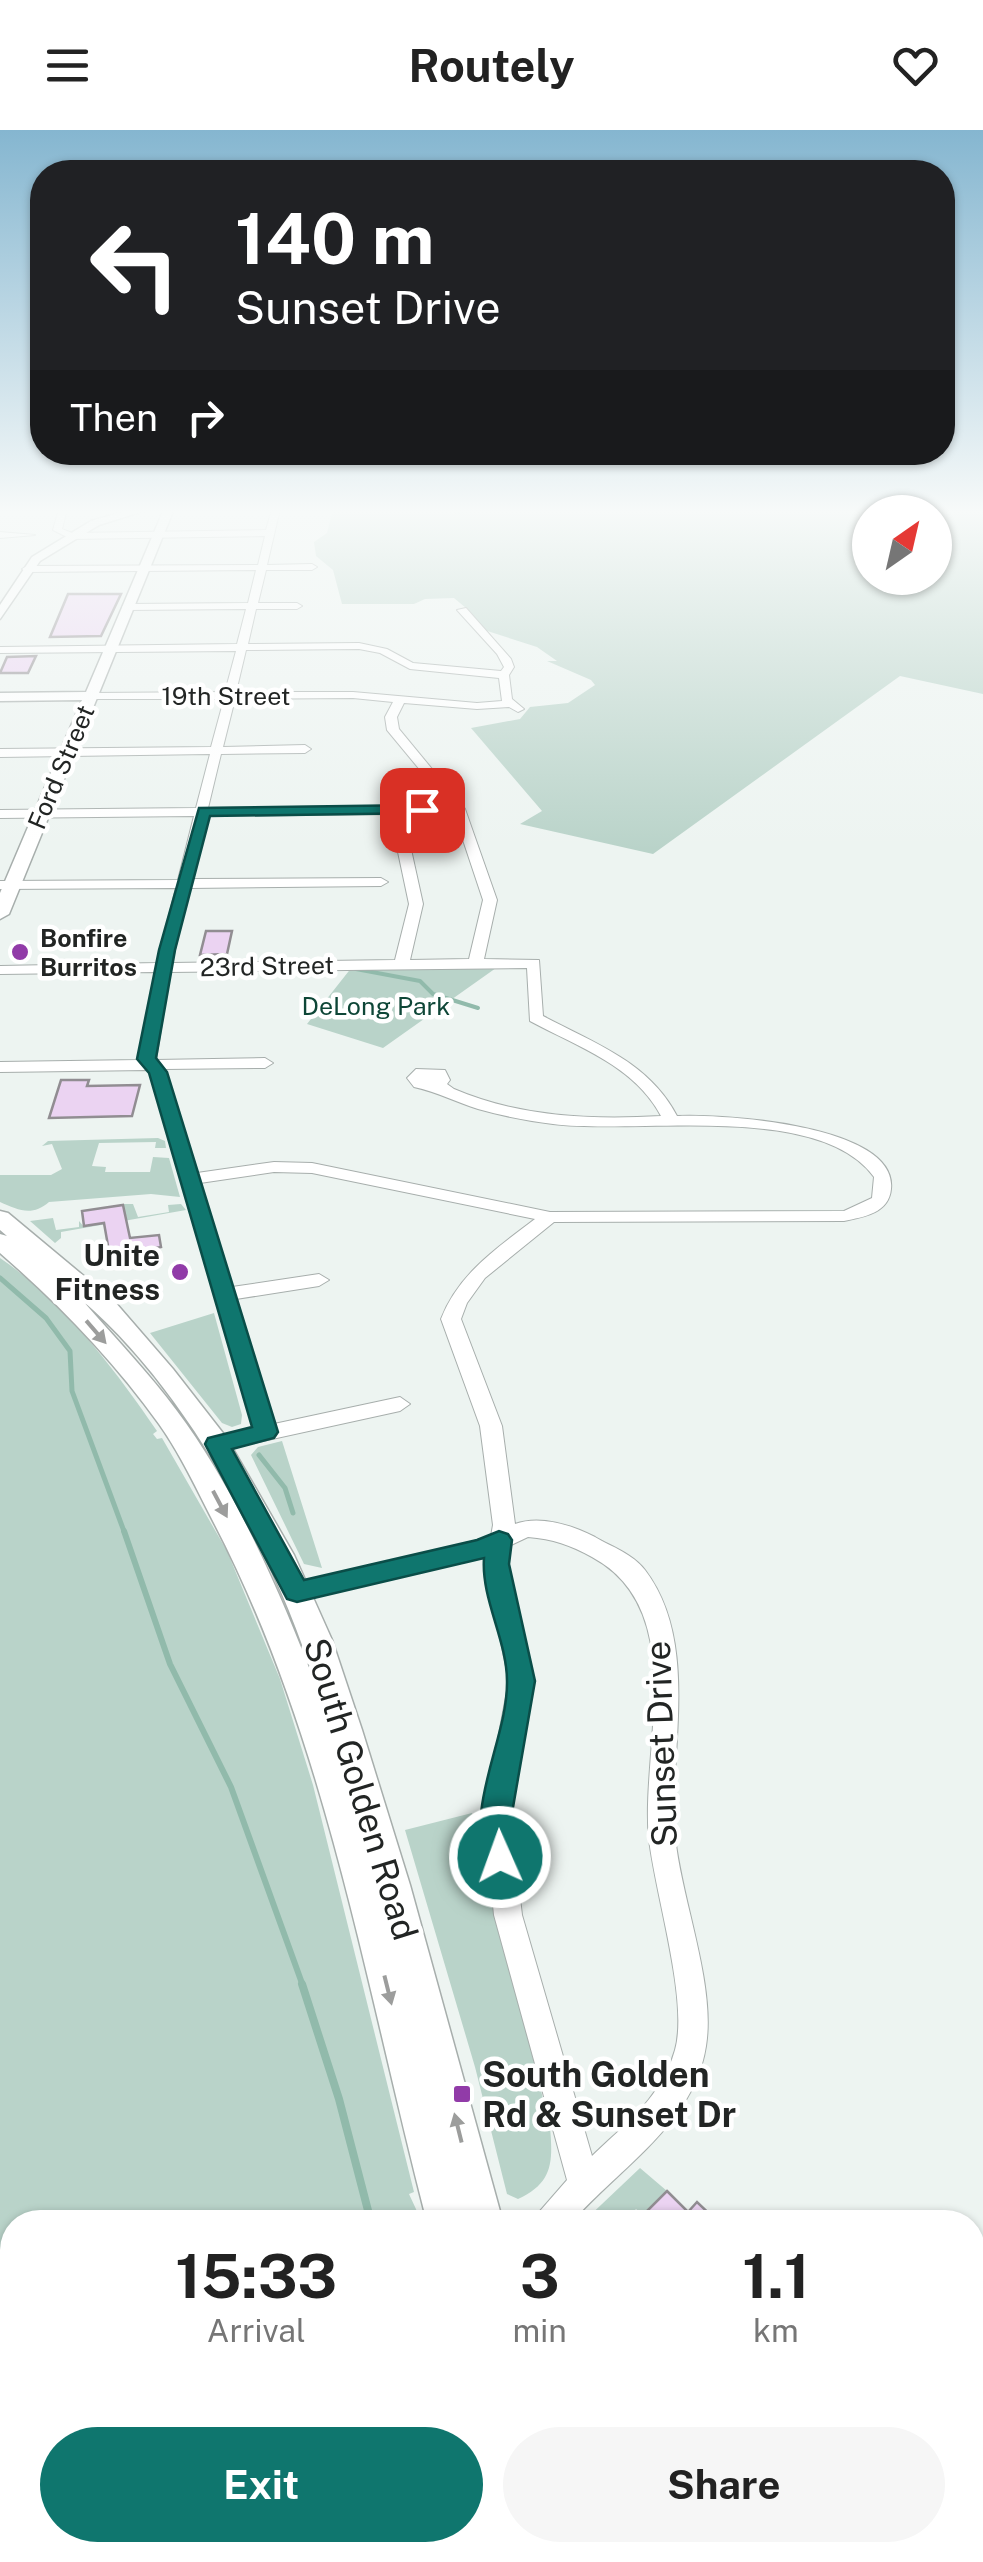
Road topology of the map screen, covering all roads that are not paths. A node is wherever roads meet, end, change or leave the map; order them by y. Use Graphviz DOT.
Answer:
graph roads {
  1 [pos="120,622"];
  2 [pos="248,622"];
  3 [pos="469,622"];
  4 [pos="242,648"];
  5 [pos="109,649"];
  6 [pos="0,650"];
  7 [pos="504,674"];
  8 [pos="91,696"];
  9 [pos="232,696"];
  10 [pos="0,697"];
  11 [pos="400,699"];
  12 [pos="305,749"];
  13 [pos="218,750"];
  14 [pos="0,752"];
  15 [pos="68,752"];
  16 [pos="458,809"];
  17 [pos="396,810"];
  18 [pos="204,811"];
  19 [pos="42,813"];
  20 [pos="0,814"];
  21 [pos="381,882"];
  22 [pos="186,884"];
  23 [pos="6,886"];
  24 [pos="0,914"];
  25 [pos="402,964"];
  26 [pos="475,964"];
  27 [pos="164,967"];
  28 [pos="0,970"];
  29 [pos="265,1063"];
  30 [pos="151,1065"];
  31 [pos="0,1068"];
  32 [pos="436,1084"];
  33 [pos="672,1122"];
  34 [pos="191,1178"];
  35 [pos="550,1217"];
  36 [pos="0,1218"];
  37 [pos="0,1241"];
  38 [pos="319,1280"];
  39 [pos="225,1294"];
  40 [pos="400,1404"];
  41 [pos="266,1432"];
  42 [pos="205,1449"];
  43 [pos="499,1540"];
  44 [pos="282,1594"];
  45 [pos="584,2184"];
  46 [pos="445,2210"];
  47 [pos="479,2210"];
  48 [pos="561,2210"];
  1 -- 5 [label="main road, Ford Street"];
  2 -- 4 [label="street"];
  3 -- 7 [label="street"];
  4 -- 5 [label="street"];
  4 -- 7 [label="street"];
  4 -- 9 [label="street"];
  5 -- 6 [label="street"];
  5 -- 8 [label="main road, Ford Street"];
  7 -- 11 [label="street, 19th Street"];
  8 -- 9 [label="street, 19th Street"];
  8 -- 10 [label="main road, 19th Street"];
  8 -- 15 [label="main road, Ford Street"];
  9 -- 11 [label="street, 19th Street"];
  9 -- 13 [label="street"];
  11 -- 16 [label="street"];
  12 -- 13 [label="street"];
  13 -- 15 [label="street"];
  13 -- 18 [label="street"];
  14 -- 15 [label="street"];
  15 -- 19 [label="main road, Ford Street"];
  16 -- 17 [label="street"];
  16 -- 26 [label="street"];
  17 -- 18 [label="street"];
  17 -- 25 [label="street"];
  18 -- 19 [label="street"];
  18 -- 22 [label="street"];
  19 -- 20 [label="street"];
  19 -- 23 [label="main road, Ford Street"];
  21 -- 22 [label="street"];
  22 -- 23 [label="street"];
  22 -- 27 [label="street"];
  23 -- 24 [label="main road, Ford Street"];
  25 -- 26 [label="street, 23rd Street"];
  25 -- 27 [label="street, 23rd Street"];
  26 -- 33 [label="street, 23rd Street"];
  27 -- 28 [label="street, 23rd Street"];
  27 -- 30 [label="street"];
  29 -- 30 [label="street"];
  30 -- 31 [label="street"];
  30 -- 34 [label="street"];
  32 -- 33 [label="street"];
  33 -- 35 [label="street"];
  34 -- 35 [label="street"];
  34 -- 39 [label="street"];
  35 -- 43 [label="street"];
  36 -- 42 [label="main road, South Golden Road"];
  37 -- 42 [label="main road, South Golden Road, one-way"];
  38 -- 39 [label="street"];
  39 -- 41 [label="street"];
  40 -- 41 [label="street"];
  41 -- 42 [label="street"];
  42 -- 44 [label="main road, South Golden Road"];
  43 -- 44 [label="street, Sunset Drive"];
  43 -- 45 [label="street"];
  43 -- 45 [label="street, Sunset Drive"];
  44 -- 46 [label="main road, South Golden Road, one-way"];
  47 -- 44 [label="main road, South Golden Road, one-way"];
  45 -- 48 [label="street, Sunset Drive"];
}
